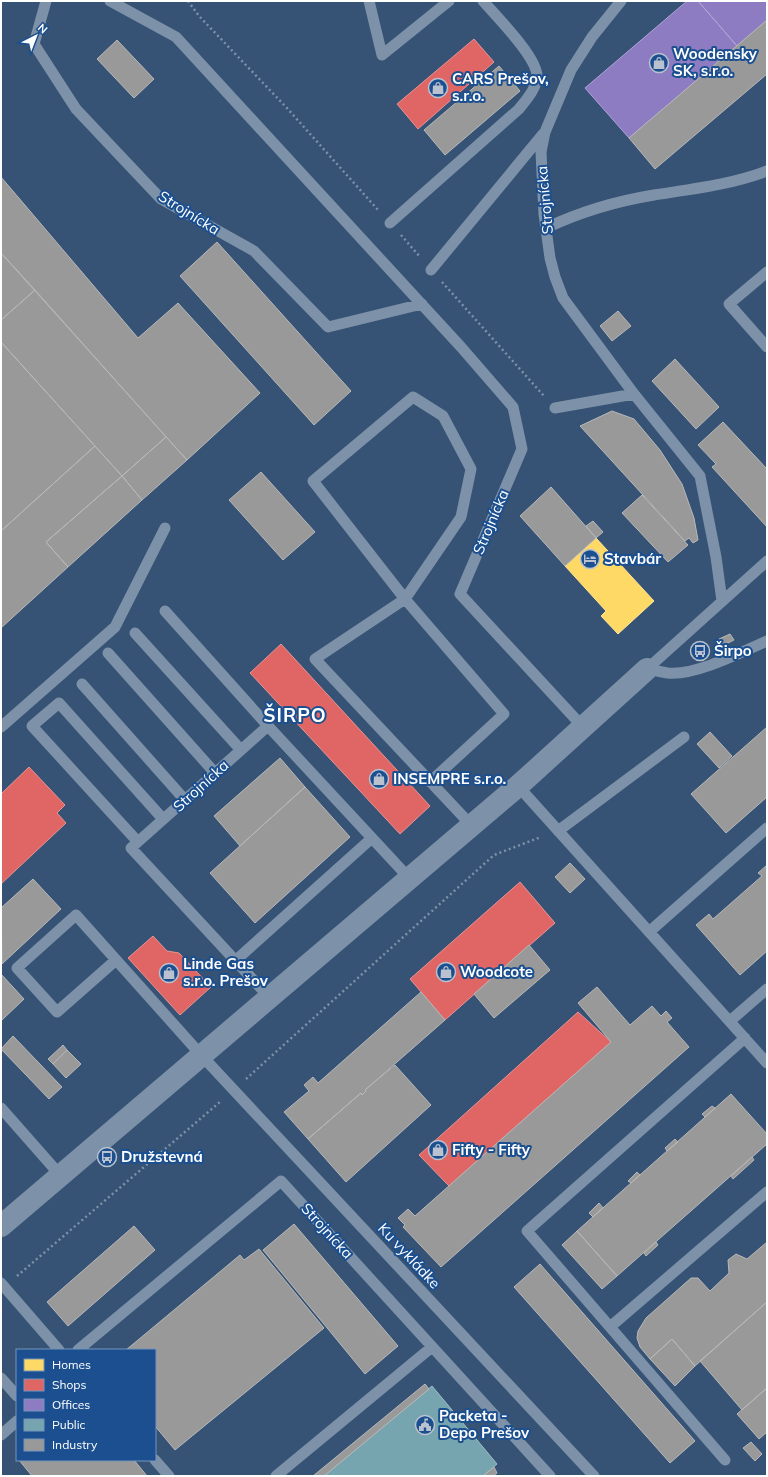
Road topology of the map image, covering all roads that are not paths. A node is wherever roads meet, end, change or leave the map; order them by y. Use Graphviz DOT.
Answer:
graph roads {
  1 [pos="46,1"];
  2 [pos="110,1"];
  3 [pos="369,1"];
  4 [pos="449,1"];
  5 [pos="483,1"];
  6 [pos="621,1"];
  7 [pos="545,132"];
  8 [pos="767,171"];
  9 [pos="390,223"];
  10 [pos="546,228"];
  11 [pos="431,270"];
  12 [pos="767,272"];
  13 [pos="422,304"];
  14 [pos="767,347"];
  15 [pos="634,394"];
  16 [pos="555,408"];
  17 [pos="165,528"];
  18 [pos="766,566"];
  19 [pos="406,599"];
  20 [pos="722,600"];
  21 [pos="165,611"];
  22 [pos="135,633"];
  23 [pos="767,641"];
  24 [pos="108,653"];
  25 [pos="647,669"];
  26 [pos="82,684"];
  27 [pos="268,726"];
  28 [pos="1,727"];
  29 [pos="583,728"];
  30 [pos="684,737"];
  31 [pos="241,750"];
  32 [pos="215,773"];
  33 [pos="430,782"];
  34 [pos="518,786"];
  35 [pos="185,800"];
  36 [pos="163,819"];
  37 [pos="472,826"];
  38 [pos="767,828"];
  39 [pos="558,831"];
  40 [pos="372,838"];
  41 [pos="138,842"];
  42 [pos="410,879"];
  43 [pos="649,932"];
  44 [pos="116,960"];
  45 [pos="235,961"];
  46 [pos="767,989"];
  47 [pos="270,998"];
  48 [pos="730,1021"];
  49 [pos="745,1038"];
  50 [pos="202,1056"];
  51 [pos="767,1062"];
  52 [pos="1,1108"];
  53 [pos="60,1175"];
  54 [pos="767,1192"];
  55 [pos="1,1226"];
  56 [pos="3,1285"];
  57 [pos="610,1327"];
  58 [pos="432,1347"];
  59 [pos="58,1349"];
  60 [pos="79,1349"];
  61 [pos="1,1378"];
  62 [pos="16,1395"];
  63 [pos="16,1422"];
  64 [pos="1,1435"];
  65 [pos="725,1460"];
  66 [pos="156,1461"];
  67 [pos="169,1476"];
  68 [pos="276,1476"];
  69 [pos="550,1476"];
  70 [pos="594,1476"];
  1 -- 13 [label="lane, Strojnícka"];
  2 -- 13 [label="lane, Strojnícka"];
  3 -- 4 [label="lane"];
  5 -- 9 [label="lane"];
  6 -- 7 [label="lane, Strojnícka"];
  7 -- 10 [label="lane, Strojnícka"];
  7 -- 11 [label="lane"];
  8 -- 10 [label="lane"];
  10 -- 15 [label="lane, Strojnícka"];
  12 -- 14 [label="lane"];
  13 -- 29 [label="lane, Strojnícka"];
  15 -- 16 [label="lane"];
  15 -- 20 [label="lane, Strojnícka"];
  17 -- 28 [label="lane"];
  18 -- 20 [label="lane"];
  19 -- 19 [label="lane"];
  19 -- 33 [label="lane"];
  19 -- 33 [label="lane"];
  20 -- 25 [label="lane"];
  21 -- 27 [label="lane"];
  22 -- 31 [label="lane"];
  23 -- 25 [label="lane"];
  24 -- 32 [label="lane"];
  25 -- 29 [label="street"];
  26 -- 35 [label="lane"];
  27 -- 31 [label="lane, Strojnícka"];
  27 -- 40 [label="lane"];
  29 -- 34 [label="street"];
  30 -- 39 [label="lane"];
  31 -- 32 [label="lane, Strojnícka"];
  32 -- 35 [label="lane, Strojnícka"];
  33 -- 37 [label="lane"];
  34 -- 37 [label="street"];
  34 -- 39 [label="lane"];
  35 -- 36 [label="lane, Strojnícka"];
  36 -- 41 [label="lane, Strojnícka"];
  36 -- 41 [label="lane"];
  37 -- 42 [label="street"];
  38 -- 43 [label="lane"];
  39 -- 43 [label="lane"];
  40 -- 42 [label="lane"];
  40 -- 45 [label="lane"];
  41 -- 45 [label="lane"];
  42 -- 47 [label="street"];
  43 -- 48 [label="lane"];
  44 -- 44 [label="lane, Ku vykládke"];
  44 -- 50 [label="lane, Ku vykládke"];
  45 -- 47 [label="lane"];
  46 -- 48 [label="lane"];
  47 -- 50 [label="street"];
  48 -- 49 [label="lane"];
  49 -- 51 [label="lane"];
  49 -- 57 [label="lane"];
  50 -- 53 [label="street"];
  50 -- 70 [label="lane, Ku vykládke"];
  52 -- 53 [label="lane"];
  53 -- 55 [label="street"];
  54 -- 57 [label="lane"];
  56 -- 59 [label="lane"];
  57 -- 65 [label="lane"];
  58 -- 60 [label="lane, Strojnícka"];
  58 -- 68 [label="lane"];
  58 -- 69 [label="lane, Strojnícka"];
  61 -- 62 [label="lane"];
  63 -- 64 [label="lane"];
  66 -- 67 [label="lane"];
}
